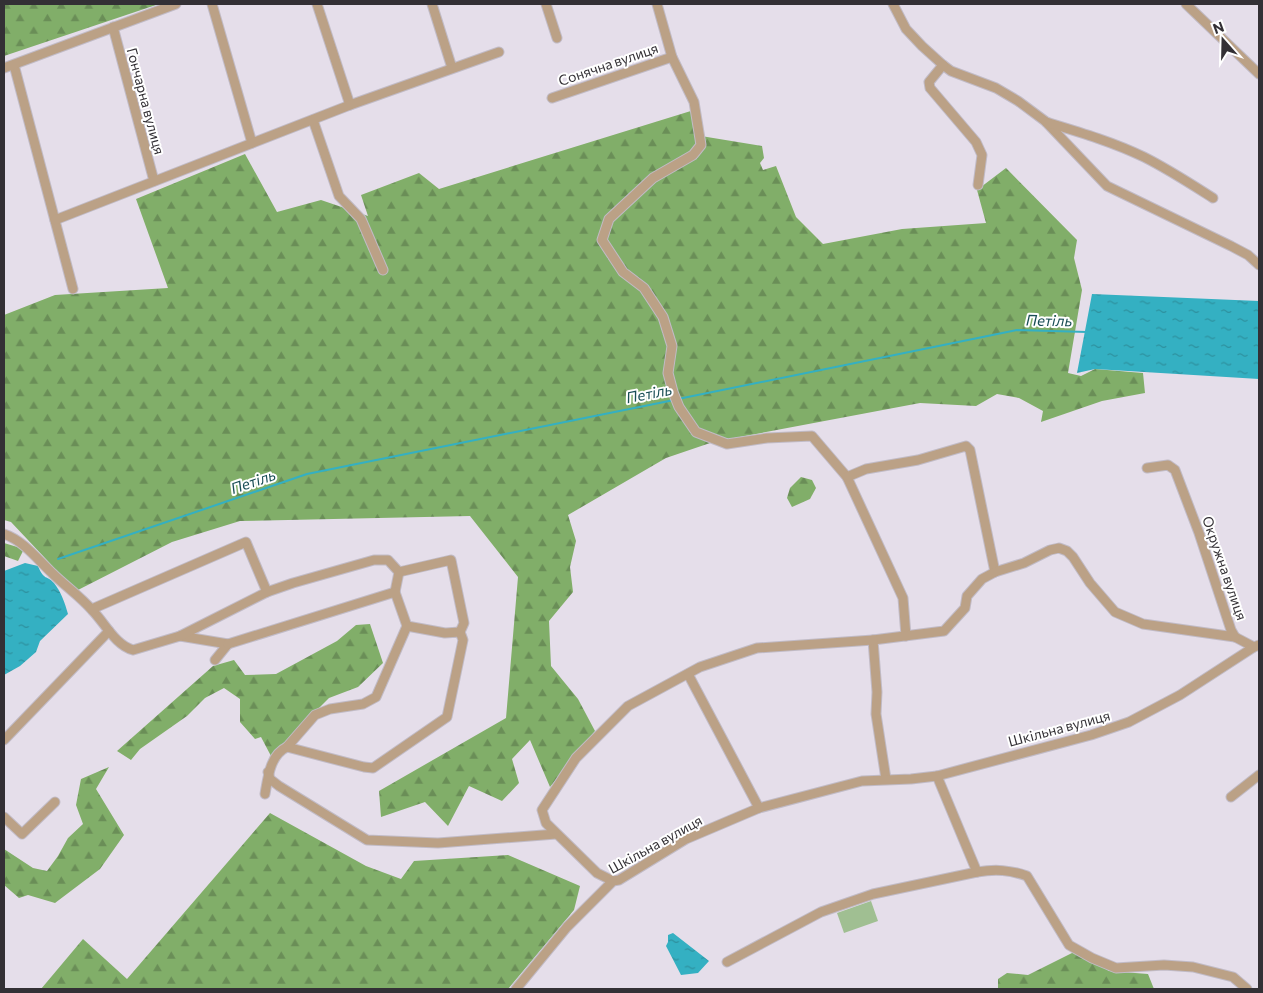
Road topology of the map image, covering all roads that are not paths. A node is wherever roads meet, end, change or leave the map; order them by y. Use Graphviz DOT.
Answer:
graph roads {
  1 [pos="176,4"];
  2 [pos="212,4"];
  3 [pos="317,4"];
  4 [pos="432,4"];
  5 [pos="546,4"];
  6 [pos="657,4"];
  7 [pos="893,4"];
  8 [pos="1186,4"];
  9 [pos="113,27"];
  10 [pos="557,38"];
  11 [pos="499,52"];
  12 [pos="672,57"];
  13 [pos="14,64"];
  14 [pos="943,65"];
  15 [pos="4,68"];
  16 [pos="452,68"];
  17 [pos="1259,74"];
  18 [pos="552,98"];
  19 [pos="350,105"];
  20 [pos="313,120"];
  21 [pos="1045,121"];
  22 [pos="252,144"];
  23 [pos="154,181"];
  24 [pos="978,185"];
  25 [pos="1213,198"];
  26 [pos="55,220"];
  27 [pos="1259,265"];
  28 [pos="383,270"];
  29 [pos="73,289"];
  30 [pos="1147,468"];
  31 [pos="847,477"];
  32 [pos="4,534"];
  33 [pos="399,572"];
  34 [pos="995,572"];
  35 [pos="266,592"];
  36 [pos="395,592"];
  37 [pos="92,609"];
  38 [pos="407,626"];
  39 [pos="109,631"];
  40 [pos="460,632"];
  41 [pos="180,636"];
  42 [pos="906,636"];
  43 [pos="1235,637"];
  44 [pos="873,640"];
  45 [pos="228,644"];
  46 [pos="1257,646"];
  47 [pos="215,660"];
  48 [pos="688,674"];
  49 [pos="4,740"];
  50 [pos="287,747"];
  51 [pos="268,772"];
  52 [pos="1259,775"];
  53 [pos="936,776"];
  54 [pos="886,779"];
  55 [pos="265,794"];
  56 [pos="1231,797"];
  57 [pos="55,802"];
  58 [pos="759,808"];
  59 [pos="4,817"];
  60 [pos="556,834"];
  61 [pos="977,872"];
  62 [pos="614,881"];
  63 [pos="726,962"];
  64 [pos="516,989"];
  65 [pos="1247,989"];
  1 -- 9 [label="street"];
  2 -- 22 [label="street"];
  3 -- 19 [label="street"];
  4 -- 16 [label="street"];
  5 -- 10 [label="street"];
  6 -- 12 [label="street"];
  7 -- 14 [label="street"];
  8 -- 17 [label="street"];
  9 -- 13 [label="street"];
  9 -- 23 [label="street, Гончарна вулиця"];
  11 -- 16 [label="street"];
  12 -- 18 [label="street, Сонячна вулиця"];
  12 -- 31 [label="street"];
  13 -- 15 [label="street"];
  13 -- 26 [label="street"];
  14 -- 21 [label="street"];
  14 -- 24 [label="street"];
  16 -- 19 [label="street"];
  19 -- 20 [label="street"];
  20 -- 22 [label="street"];
  20 -- 28 [label="street"];
  21 -- 25 [label="street"];
  21 -- 27 [label="street"];
  22 -- 23 [label="street"];
  23 -- 26 [label="street"];
  26 -- 29 [label="street"];
  30 -- 43 [label="street, Окружна вулиця"];
  31 -- 34 [label="street"];
  31 -- 42 [label="street"];
  32 -- 37 [label="street"];
  33 -- 35 [label="street"];
  33 -- 36 [label="street"];
  33 -- 40 [label="street"];
  34 -- 42 [label="street, Окружна вулиця"];
  34 -- 43 [label="street, Окружна вулиця"];
  35 -- 37 [label="street"];
  35 -- 41 [label="street"];
  36 -- 38 [label="street"];
  36 -- 45 [label="street"];
  37 -- 39 [label="street"];
  38 -- 40 [label="street"];
  38 -- 50 [label="street"];
  39 -- 41 [label="street"];
  39 -- 49 [label="street"];
  40 -- 50 [label="street"];
  41 -- 45 [label="street"];
  42 -- 44 [label="street, Окружна вулиця"];
  43 -- 46 [label="street"];
  44 -- 48 [label="street, Окружна вулиця"];
  44 -- 54 [label="street"];
  45 -- 47 [label="street"];
  46 -- 53 [label="street, Шкільна вулиця"];
  48 -- 58 [label="street"];
  48 -- 60 [label="street, Окружна вулиця"];
  50 -- 51 [label="street"];
  51 -- 55 [label="street"];
  51 -- 60 [label="street"];
  52 -- 56 [label="street"];
  53 -- 54 [label="street, Шкільна вулиця"];
  53 -- 61 [label="street"];
  54 -- 58 [label="street, Шкільна вулиця"];
  57 -- 59 [label="street"];
  58 -- 62 [label="street, Шкільна вулиця"];
  60 -- 62 [label="street"];
  61 -- 63 [label="street"];
  61 -- 65 [label="street"];
  62 -- 64 [label="street, Шкільна вулиця"];
}
